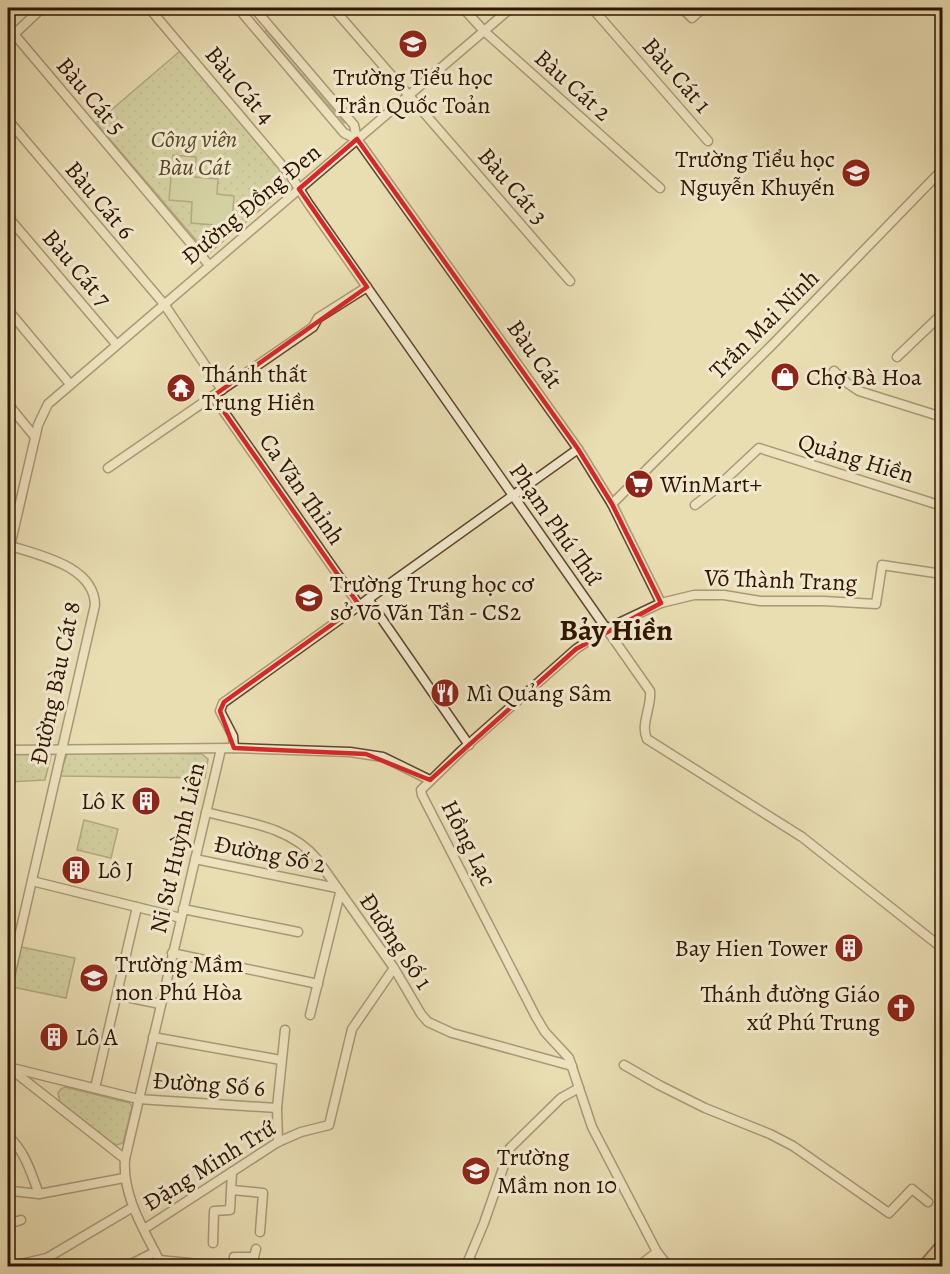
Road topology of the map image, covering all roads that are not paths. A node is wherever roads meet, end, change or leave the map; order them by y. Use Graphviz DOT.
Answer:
graph roads {
  1 [pos="42,8"];
  2 [pos="149,8"];
  3 [pos="238,8"];
  4 [pos="254,8"];
  5 [pos="333,8"];
  6 [pos="463,8"];
  7 [pos="511,8"];
  8 [pos="592,8"];
  9 [pos="682,8"];
  10 [pos="703,8"];
  11 [pos="264,19"];
  12 [pos="255,27"];
  13 [pos="484,31"];
  14 [pos="11,37"];
  15 [pos="408,96"];
  16 [pos="8,120"];
  17 [pos="357,139"];
  18 [pos="708,141"];
  19 [pos="942,170"];
  20 [pos="660,188"];
  21 [pos="299,189"];
  22 [pos="8,217"];
  23 [pos="209,265"];
  24 [pos="570,280"];
  25 [pos="367,287"];
  26 [pos="164,304"];
  27 [pos="8,310"];
  28 [pos="942,314"];
  29 [pos="116,344"];
  30 [pos="897,357"];
  31 [pos="834,370"];
  32 [pos="70,384"];
  33 [pos="222,390"];
  34 [pos="213,396"];
  35 [pos="8,404"];
  36 [pos="942,417"];
  37 [pos="35,437"];
  38 [pos="578,449"];
  39 [pos="108,468"];
  40 [pos="514,497"];
  41 [pos="612,504"];
  42 [pos="695,505"];
  43 [pos="942,506"];
  44 [pos="8,549"];
  45 [pos="942,574"];
  46 [pos="368,599"];
  47 [pos="661,603"];
  48 [pos="359,605"];
  49 [pos="606,629"];
  50 [pos="469,745"];
  51 [pos="221,748"];
  52 [pos="234,748"];
  53 [pos="62,749"];
  54 [pos="8,750"];
  55 [pos="430,780"];
  56 [pos="206,812"];
  57 [pos="195,859"];
  58 [pos="32,882"];
  59 [pos="339,890"];
  60 [pos="136,907"];
  61 [pos="182,913"];
  62 [pos="298,932"];
  63 [pos="942,948"];
  64 [pos="172,953"];
  65 [pos="394,968"];
  66 [pos="318,984"];
  67 [pos="8,985"];
  68 [pos="117,995"];
  69 [pos="160,1004"];
  70 [pos="310,1015"];
  71 [pos="285,1030"];
  72 [pos="153,1037"];
  73 [pos="281,1060"];
  74 [pos="624,1065"];
  75 [pos="572,1066"];
  76 [pos="8,1067"];
  77 [pos="95,1088"];
  78 [pos="579,1088"];
  79 [pos="138,1099"];
  80 [pos="278,1108"];
  81 [pos="8,1136"];
  82 [pos="278,1142"];
  83 [pos="125,1159"];
  84 [pos="232,1172"];
  85 [pos="124,1178"];
  86 [pos="232,1190"];
  87 [pos="8,1192"];
  88 [pos="39,1194"];
  89 [pos="928,1202"];
  90 [pos="133,1207"];
  91 [pos="21,1220"];
  92 [pos="8,1224"];
  93 [pos="144,1229"];
  94 [pos="261,1232"];
  95 [pos="213,1243"];
  96 [pos="942,1245"];
  97 [pos="256,1249"];
  98 [pos="657,1252"];
  99 [pos="159,1259"];
  100 [pos="467,1264"];
  101 [pos="209,1265"];
  102 [pos="12,1266"];
  103 [pos="127,1266"];
  104 [pos="233,1266"];
  105 [pos="483,1266"];
  106 [pos="639,1266"];
  107 [pos="668,1266"];
  108 [pos="924,1266"];
  1 -- 14 [label="street"];
  2 -- 21 [label="street, Bàu Cát 4"];
  3 -- 12 [label="street, Bàu Cát"];
  4 -- 11 [label="street, Bàu Cát"];
  5 -- 15 [label="street, Bàu Cát 3"];
  6 -- 13 [label="street, Bàu Cát 2"];
  7 -- 13 [label="street, Đường Đồng Đen"];
  8 -- 18 [label="street, Bàu Cát 1"];
  9 -- 10 [label="street"];
  11 -- 12 [label="street"];
  11 -- 17 [label="street, Bàu Cát"];
  12 -- 17 [label="street, Bàu Cát"];
  13 -- 15 [label="street, Đường Đồng Đen"];
  13 -- 20 [label="street, Bàu Cát 2"];
  14 -- 23 [label="street, Bàu Cát 5"];
  15 -- 17 [label="street, Đường Đồng Đen"];
  15 -- 24 [label="street, Bàu Cát 3"];
  16 -- 26 [label="street, Bàu Cát 6"];
  17 -- 21 [label="street, Đường Đồng Đen"];
  17 -- 38 [label="street, Bàu Cát"];
  19 -- 41 [label="street, Trần Mai Ninh"];
  21 -- 23 [label="street, Đường Đồng Đen"];
  21 -- 25 [label="street, Phạm Phú Thứ"];
  22 -- 29 [label="street, Bàu Cát 7"];
  23 -- 26 [label="street, Đường Đồng Đen"];
  25 -- 33 [label="street"];
  25 -- 40 [label="street, Phạm Phú Thứ"];
  26 -- 29 [label="street, Đường Đồng Đen"];
  26 -- 33 [label="street, Bàu Cát 6"];
  27 -- 32 [label="street"];
  28 -- 30 [label="street"];
  29 -- 32 [label="street, Đường Đồng Đen"];
  31 -- 36 [label="street"];
  32 -- 37 [label="street, Đường Đồng Đen"];
  33 -- 34 [label="street"];
  34 -- 39 [label="street"];
  34 -- 48 [label="street, Ca Văn Thỉnh"];
  35 -- 37 [label="street"];
  37 -- 44 [label="street, Đường Đồng Đen"];
  38 -- 40 [label="street"];
  38 -- 41 [label="street, Bàu Cát"];
  40 -- 46 [label="street"];
  40 -- 49 [label="street, Phạm Phú Thứ"];
  41 -- 47 [label="street, Bàu Cát"];
  42 -- 43 [label="street, Quảng Hiền"];
  44 -- 53 [label="street, Đường Bàu Cát 8"];
  45 -- 47 [label="street, Võ Thành Trang"];
  46 -- 48 [label="street"];
  46 -- 50 [label="street"];
  47 -- 49 [label="street, Võ Thành Trang"];
  48 -- 52 [label="street"];
  49 -- 50 [label="street, Võ Thành Trang"];
  49 -- 63 [label="street, Phạm Phú Thứ"];
  50 -- 55 [label="street, Võ Thành Trang"];
  51 -- 52 [label="street, Hồng Lạc"];
  51 -- 53 [label="street, Hồng Lạc"];
  51 -- 56 [label="street, Ni Sư Huỳnh Liên"];
  52 -- 55 [label="street, Hồng Lạc"];
  53 -- 54 [label="street, Hồng Lạc"];
  53 -- 58 [label="street, Đường Bàu Cát 8"];
  55 -- 75 [label="street, Hồng Lạc"];
  56 -- 57 [label="street, Ni Sư Huỳnh Liên"];
  56 -- 59 [label="street, Đường Số 1"];
  57 -- 59 [label="street, Đường Số 2"];
  57 -- 61 [label="street, Ni Sư Huỳnh Liên"];
  58 -- 60 [label="street"];
  58 -- 67 [label="street, Đường Bàu Cát 8"];
  59 -- 65 [label="street, Đường Số 1"];
  59 -- 66 [label="street"];
  60 -- 61 [label="street"];
  60 -- 68 [label="street"];
  61 -- 62 [label="street"];
  61 -- 64 [label="street, Ni Sư Huỳnh Liên"];
  64 -- 66 [label="street"];
  64 -- 69 [label="street, Ni Sư Huỳnh Liên"];
  65 -- 75 [label="street, Đường Số 1"];
  65 -- 82 [label="street, Đặng Minh Trứ"];
  66 -- 70 [label="street"];
  68 -- 69 [label="street"];
  68 -- 77 [label="street"];
  69 -- 72 [label="street, Ni Sư Huỳnh Liên"];
  71 -- 73 [label="street"];
  72 -- 73 [label="street"];
  72 -- 79 [label="street, Ni Sư Huỳnh Liên"];
  73 -- 80 [label="street"];
  74 -- 89 [label="street"];
  75 -- 78 [label="street, Hồng Lạc"];
  76 -- 77 [label="street, Đường Số 6"];
  76 -- 83 [label="street"];
  77 -- 79 [label="street, Đường Số 6"];
  78 -- 98 [label="street, Hồng Lạc"];
  78 -- 100 [label="street"];
  79 -- 80 [label="street, Đường Số 6"];
  79 -- 83 [label="street, Ni Sư Huỳnh Liên"];
  80 -- 82 [label="street"];
  81 -- 88 [label="street"];
  82 -- 84 [label="street, Đặng Minh Trứ"];
  83 -- 85 [label="street, Ni Sư Huỳnh Liên"];
  84 -- 86 [label="street"];
  84 -- 93 [label="street, Đặng Minh Trứ"];
  85 -- 88 [label="street"];
  85 -- 90 [label="street, Ni Sư Huỳnh Liên"];
  86 -- 94 [label="street"];
  86 -- 95 [label="street"];
  87 -- 88 [label="street"];
  90 -- 93 [label="street, Ni Sư Huỳnh Liên"];
  90 -- 102 [label="street"];
  91 -- 92 [label="street"];
  93 -- 99 [label="street, Ni Sư Huỳnh Liên"];
  96 -- 108 [label="main road"];
  97 -- 104 [label="street"];
  98 -- 106 [label="street"];
  98 -- 107 [label="street, Hồng Lạc"];
  99 -- 101 [label="street"];
  99 -- 103 [label="street"];
  100 -- 105 [label="street"];
}
